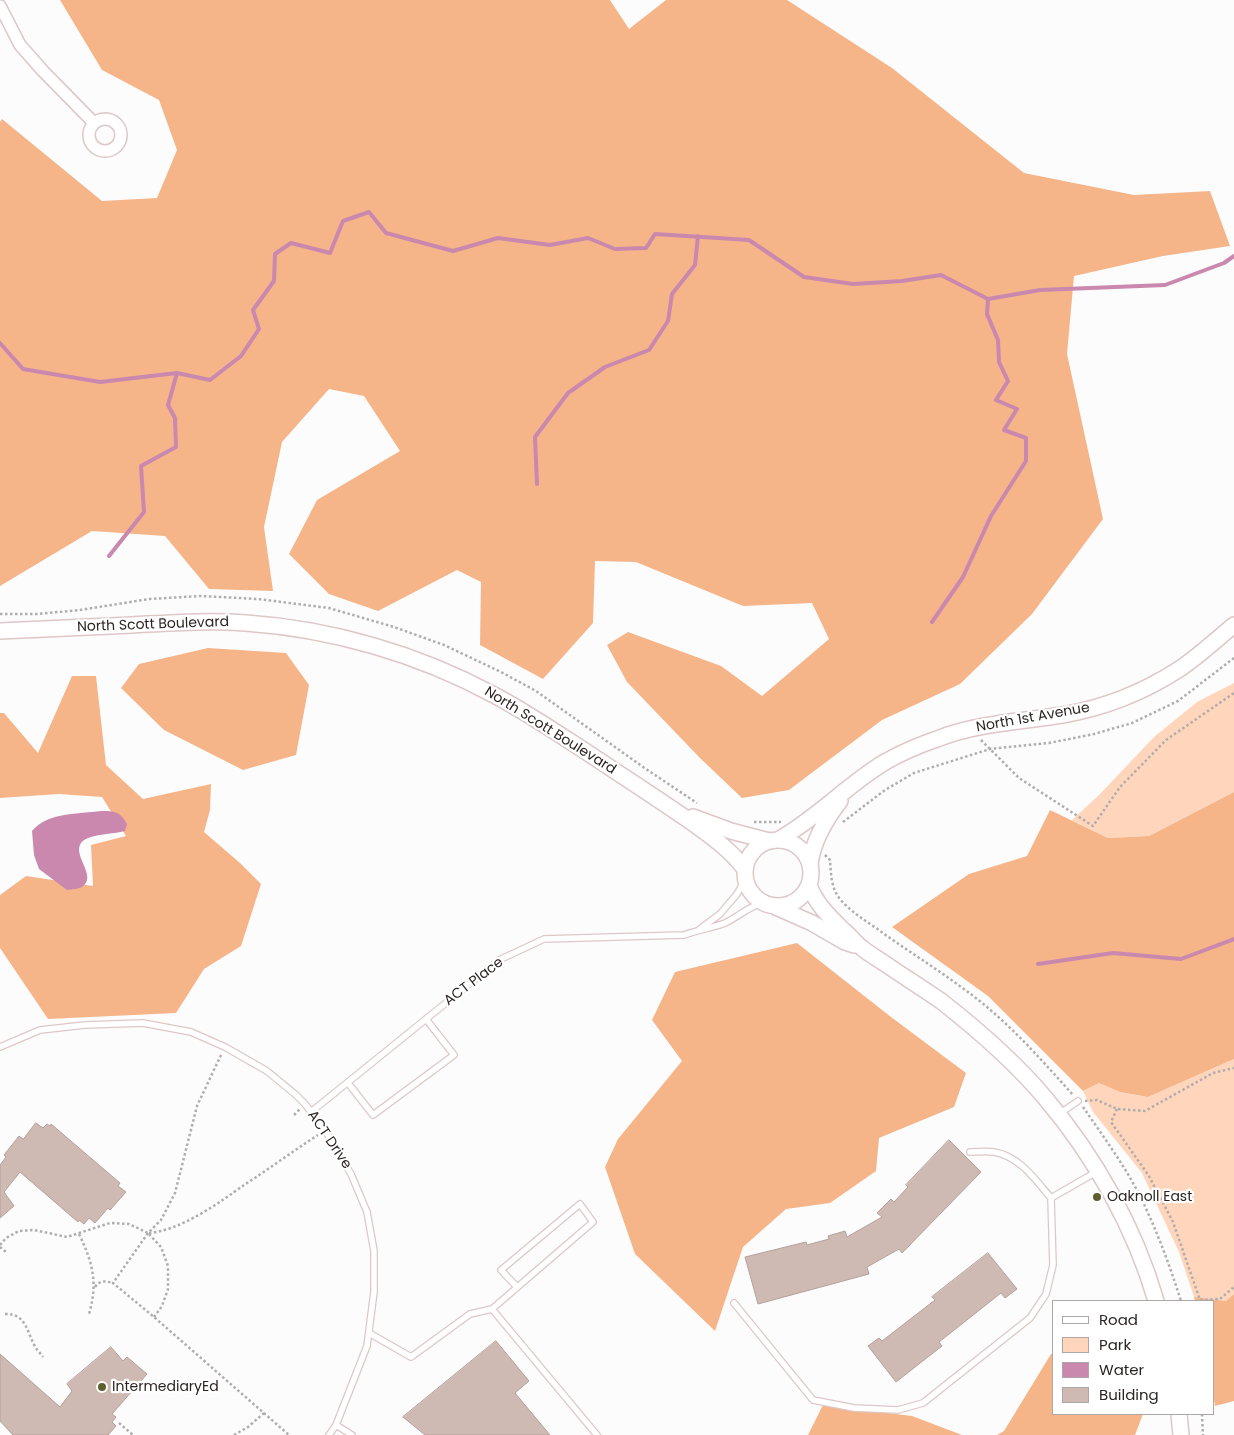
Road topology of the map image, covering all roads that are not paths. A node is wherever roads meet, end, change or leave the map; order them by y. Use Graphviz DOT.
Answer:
graph roads {
  1 [pos="0,6"];
  2 [pos="94,123"];
  3 [pos="1234,625"];
  4 [pos="0,631"];
  5 [pos="852,786"];
  6 [pos="679,814"];
  7 [pos="774,841"];
  8 [pos="810,864"];
  9 [pos="745,874"];
  10 [pos="809,885"];
  11 [pos="770,905"];
  12 [pos="700,929"];
  13 [pos="862,948"];
  14 [pos="426,1020"];
  15 [pos="0,1047"];
  16 [pos="348,1083"];
  17 [pos="1078,1101"];
  18 [pos="311,1112"];
  19 [pos="1059,1115"];
  20 [pos="970,1152"];
  21 [pos="1098,1171"];
  22 [pos="1051,1198"];
  23 [pos="518,1288"];
  24 [pos="1156,1300"];
  25 [pos="734,1304"];
  26 [pos="492,1309"];
  27 [pos="369,1333"];
  28 [pos="1179,1415"];
  29 [pos="336,1425"];
  30 [pos="329,1435"];
  31 [pos="352,1435"];
  32 [pos="597,1435"];
  33 [pos="1181,1435"];
  1 -- 2 [label="street"];
  3 -- 5 [label="main road, North 1st Avenue"];
  4 -- 6 [label="main road, North Scott Boulevard"];
  5 -- 7 [label="main road, North 1st Avenue"];
  5 -- 8 [label="main road, North 1st Avenue"];
  6 -- 7 [label="main road, North Scott Boulevard"];
  6 -- 9 [label="main road, North Scott Boulevard"];
  7 -- 8 [label="main road"];
  7 -- 9 [label="main road"];
  8 -- 10 [label="main road"];
  9 -- 11 [label="main road"];
  9 -- 12 [label="lane, ACT Place"];
  10 -- 11 [label="main road"];
  10 -- 13 [label="main road"];
  11 -- 12 [label="lane, ACT Place"];
  11 -- 13 [label="main road"];
  12 -- 14 [label="lane, ACT Place"];
  13 -- 19 [label="main road"];
  14 -- 16 [label="lane, ACT Place"];
  14 -- 16 [label="lane"];
  15 -- 18 [label="lane, ACT Drive"];
  16 -- 18 [label="lane, ACT Place"];
  17 -- 19 [label="lane"];
  18 -- 27 [label="lane, ACT Drive"];
  19 -- 21 [label="main road"];
  20 -- 22 [label="lane"];
  21 -- 22 [label="lane"];
  21 -- 24 [label="main road"];
  22 -- 25 [label="lane"];
  23 -- 23 [label="lane"];
  23 -- 26 [label="lane"];
  26 -- 27 [label="lane"];
  26 -- 32 [label="lane"];
  27 -- 29 [label="lane, ACT Drive"];
  28 -- 33 [label="main road"];
  29 -- 30 [label="lane, ACT Drive"];
  29 -- 31 [label="lane"];
}
